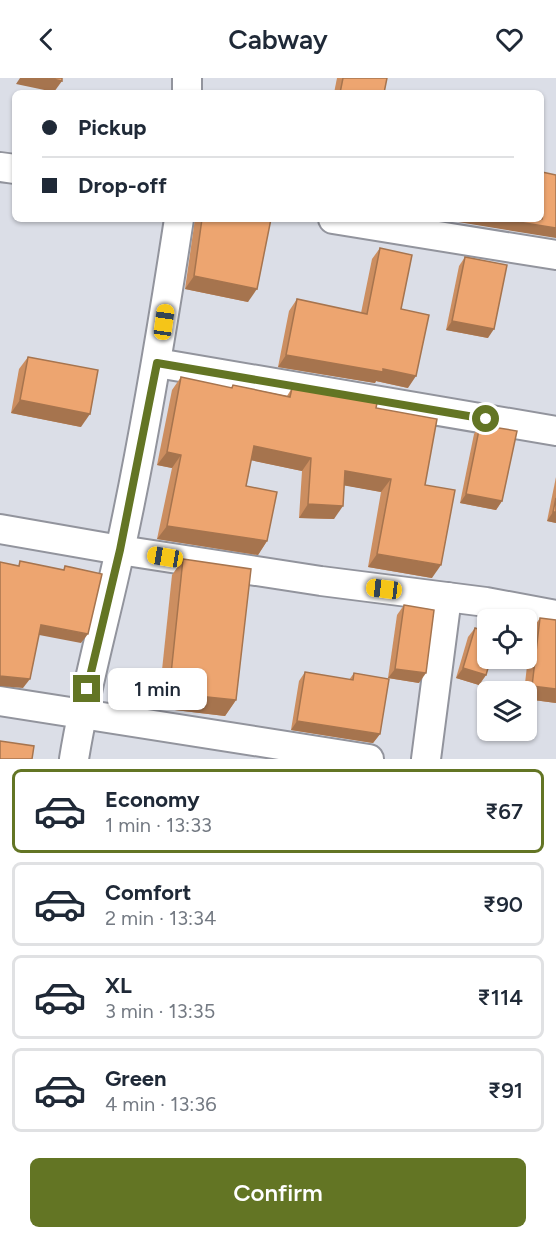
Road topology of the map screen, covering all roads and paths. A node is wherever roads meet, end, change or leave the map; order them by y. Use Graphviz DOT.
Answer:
graph roads {
  1 [pos="179,222"];
  2 [pos="352,222"];
  3 [pos="556,255"];
  4 [pos="157,363"];
  5 [pos="556,431"];
  6 [pos="0,529"];
  7 [pos="120,550"];
  8 [pos="447,597"];
  9 [pos="556,615"];
  10 [pos="0,701"];
  11 [pos="82,713"];
  12 [pos="74,759"];
  13 [pos="369,759"];
  14 [pos="426,759"];
  1 -- 4 [label="street"];
  2 -- 3 [label="street"];
  4 -- 5 [label="street"];
  4 -- 7 [label="street"];
  6 -- 7 [label="street"];
  7 -- 8 [label="street"];
  7 -- 11 [label="street"];
  8 -- 9 [label="street"];
  8 -- 14 [label="street"];
  10 -- 11 [label="street"];
  11 -- 12 [label="street"];
  11 -- 13 [label="street"];
}
